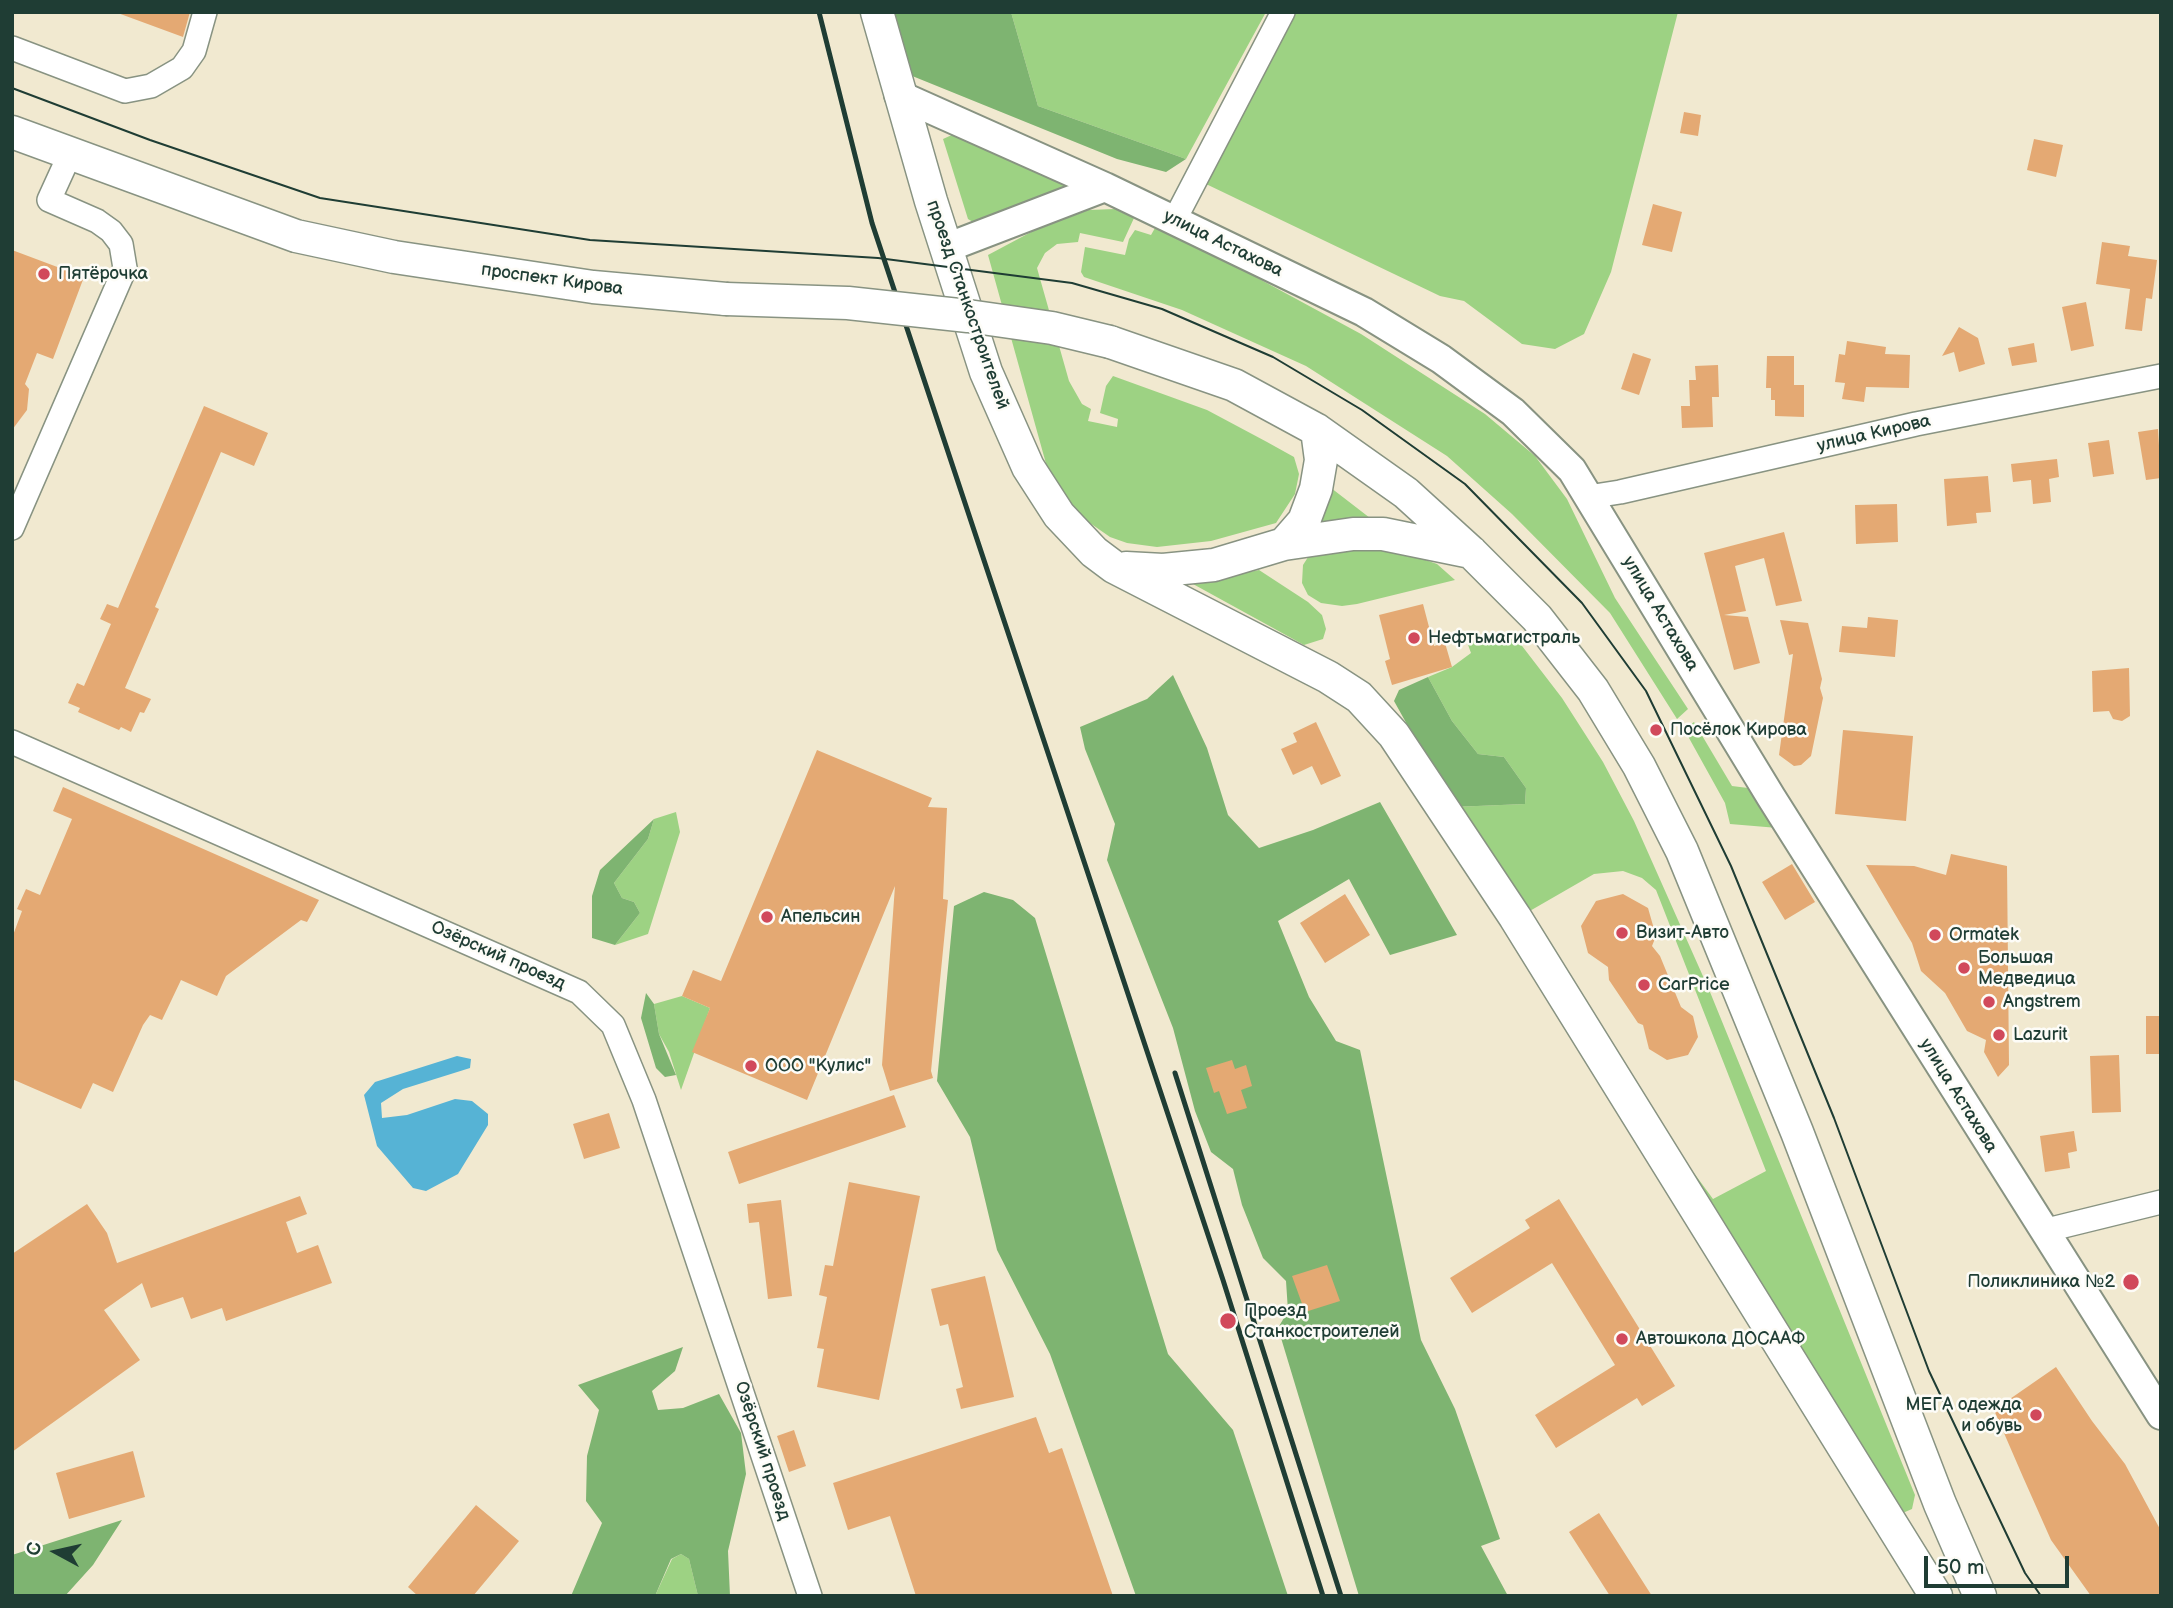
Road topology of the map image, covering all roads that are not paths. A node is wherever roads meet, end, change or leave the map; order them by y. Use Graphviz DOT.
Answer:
graph roads {
  1 [pos="205,12"];
  2 [pos="877,12"];
  3 [pos="1283,12"];
  4 [pos="12,48"];
  5 [pos="898,95"];
  6 [pos="12,132"];
  7 [pos="70,155"];
  8 [pos="1105,187"];
  9 [pos="1174,221"];
  10 [pos="946,248"];
  11 [pos="2161,376"];
  12 [pos="1317,430"];
  13 [pos="1588,497"];
  14 [pos="12,528"];
  15 [pos="1284,544"];
  16 [pos="1472,553"];
  17 [pos="1114,567"];
  18 [pos="12,742"];
  19 [pos="2161,1202"];
  20 [pos="2043,1231"];
  21 [pos="2161,1415"];
  22 [pos="810,1596"];
  23 [pos="1936,1596"];
  24 [pos="1980,1596"];
  1 -- 4 [label="street"];
  2 -- 5 [label="main road, проезд Станкостроителей"];
  3 -- 9 [label="street"];
  5 -- 8 [label="street, улица Астахова"];
  5 -- 10 [label="main road, проезд Станкостроителей"];
  6 -- 7 [label="main road, проспект Кирова"];
  7 -- 12 [label="main road, проспект Кирова, bridge"];
  7 -- 14 [label="street"];
  8 -- 9 [label="street, улица Астахова"];
  8 -- 10 [label="street"];
  9 -- 13 [label="street, улица Астахова"];
  10 -- 17 [label="main road, проезд Станкостроителей"];
  11 -- 13 [label="street, улица Кирова"];
  12 -- 15 [label="main road"];
  12 -- 16 [label="main road"];
  13 -- 20 [label="street, улица Астахова"];
  15 -- 16 [label="main road"];
  15 -- 17 [label="main road"];
  16 -- 24 [label="main road"];
  17 -- 23 [label="main road"];
  18 -- 22 [label="street, Озёрский проезд"];
  19 -- 20 [label="street"];
  20 -- 21 [label="street, улица Астахова"];
}
